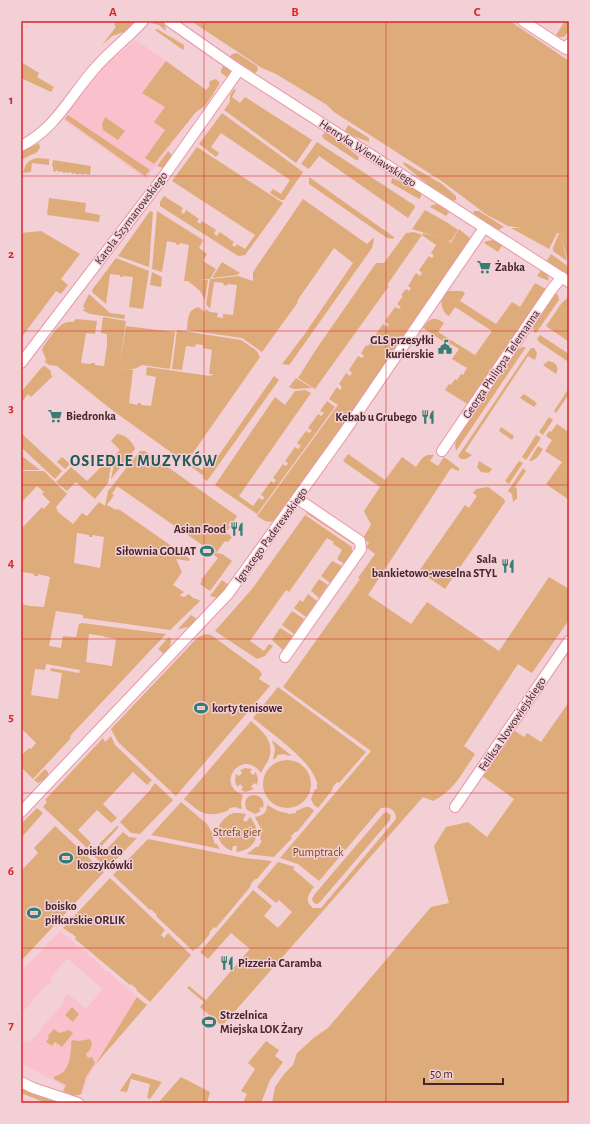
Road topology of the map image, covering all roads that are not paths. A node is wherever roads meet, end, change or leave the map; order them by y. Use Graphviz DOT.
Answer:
graph roads {
  1 [pos="144,21"];
  2 [pos="169,21"];
  3 [pos="523,21"];
  4 [pos="567,46"];
  5 [pos="239,70"];
  6 [pos="21,146"];
  7 [pos="484,228"];
  8 [pos="565,279"];
  9 [pos="21,363"];
  10 [pos="442,451"];
  11 [pos="298,498"];
  12 [pos="569,641"];
  13 [pos="285,657"];
  14 [pos="455,807"];
  15 [pos="21,812"];
  16 [pos="21,1082"];
  17 [pos="78,1103"];
  1 -- 6 [label="street"];
  2 -- 5 [label="street, Henryka Wieniawskiego"];
  3 -- 4 [label="street"];
  5 -- 7 [label="street, Henryka Wieniawskiego"];
  5 -- 9 [label="street, Karola Szymanowskiego"];
  7 -- 8 [label="street, Henryka Wieniawskiego"];
  7 -- 11 [label="street, Ignacego Paderewskiego"];
  8 -- 10 [label="street, Georga Philippa Telemanna"];
  11 -- 13 [label="street"];
  11 -- 15 [label="street, Ignacego Paderewskiego"];
  12 -- 14 [label="street, Feliksa Nowowiejskiego"];
  16 -- 17 [label="street"];
}
